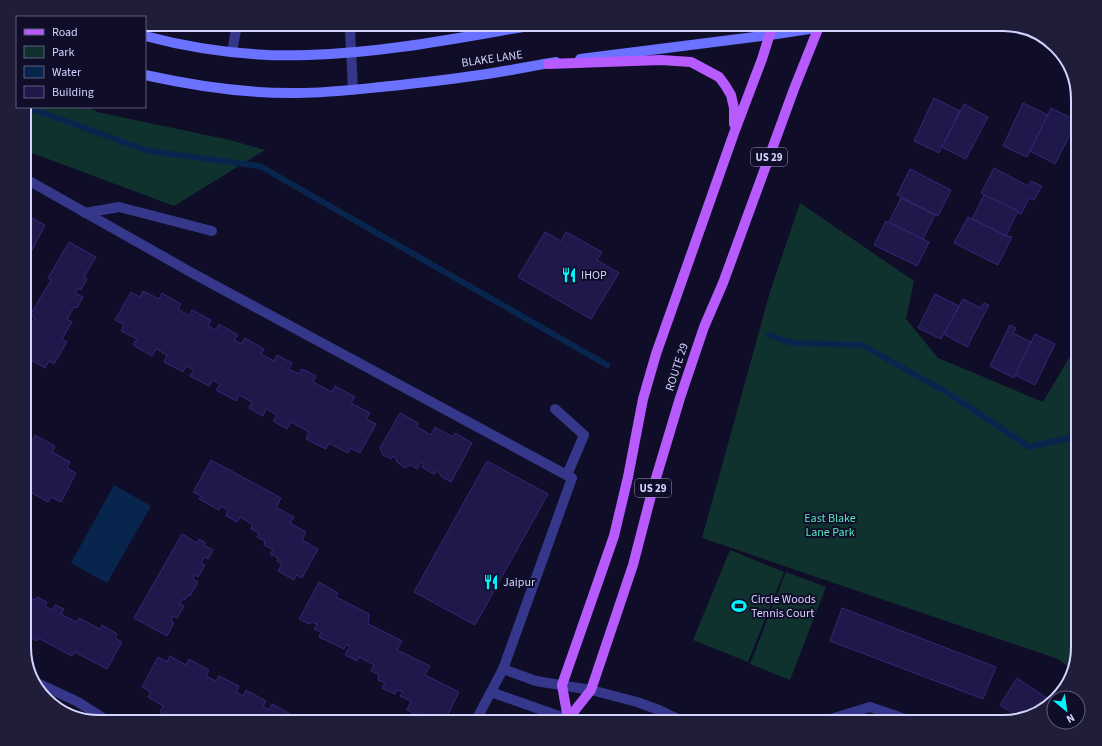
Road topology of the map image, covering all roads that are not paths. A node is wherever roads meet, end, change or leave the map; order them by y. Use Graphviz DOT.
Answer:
graph roads {
  1 [pos="236,31"];
  2 [pos="350,31"];
  3 [pos="496,31"];
  4 [pos="771,31"];
  5 [pos="792,31"];
  6 [pos="818,31"];
  7 [pos="770,35"];
  8 [pos="146,36"];
  9 [pos="232,52"];
  10 [pos="352,52"];
  11 [pos="548,64"];
  12 [pos="146,75"];
  13 [pos="353,90"];
  14 [pos="734,133"];
  15 [pos="31,182"];
  16 [pos="85,213"];
  17 [pos="212,231"];
  18 [pos="555,409"];
  19 [pos="567,475"];
  20 [pos="503,669"];
  21 [pos="44,686"];
  22 [pos="562,686"];
  23 [pos="591,690"];
  24 [pos="491,692"];
  25 [pos="98,715"];
  26 [pos="479,715"];
  27 [pos="554,715"];
  28 [pos="569,715"];
  29 [pos="574,715"];
  30 [pos="669,715"];
  31 [pos="844,715"];
  32 [pos="893,715"];
  1 -- 9 [label="street"];
  2 -- 10 [label="street"];
  3 -- 10 [label="main road"];
  4 -- 7 [label="main road, ROUTE 29 / US 29"];
  5 -- 7 [label="main road, BLAKE LANE"];
  6 -- 23 [label="main road, ROUTE 29 / US 29"];
  7 -- 11 [label="main road, BLAKE LANE"];
  7 -- 14 [label="main road, ROUTE 29 / US 29"];
  8 -- 9 [label="main road"];
  9 -- 10 [label="main road"];
  10 -- 13 [label="street"];
  11 -- 13 [label="main road, BLAKE LANE"];
  11 -- 14 [label="main road"];
  12 -- 13 [label="main road, BLAKE LANE"];
  14 -- 22 [label="main road, ROUTE 29 / US 29"];
  15 -- 16 [label="street"];
  16 -- 17 [label="street"];
  16 -- 19 [label="street"];
  18 -- 19 [label="street"];
  19 -- 20 [label="street"];
  20 -- 22 [label="street"];
  20 -- 24 [label="street"];
  21 -- 25 [label="street"];
  22 -- 23 [label="street"];
  22 -- 28 [label="main road, ROUTE 29 / US 29"];
  23 -- 29 [label="main road, ROUTE 29 / US 29"];
  23 -- 30 [label="street"];
  24 -- 26 [label="street"];
  24 -- 27 [label="street"];
  31 -- 32 [label="street"];
}
